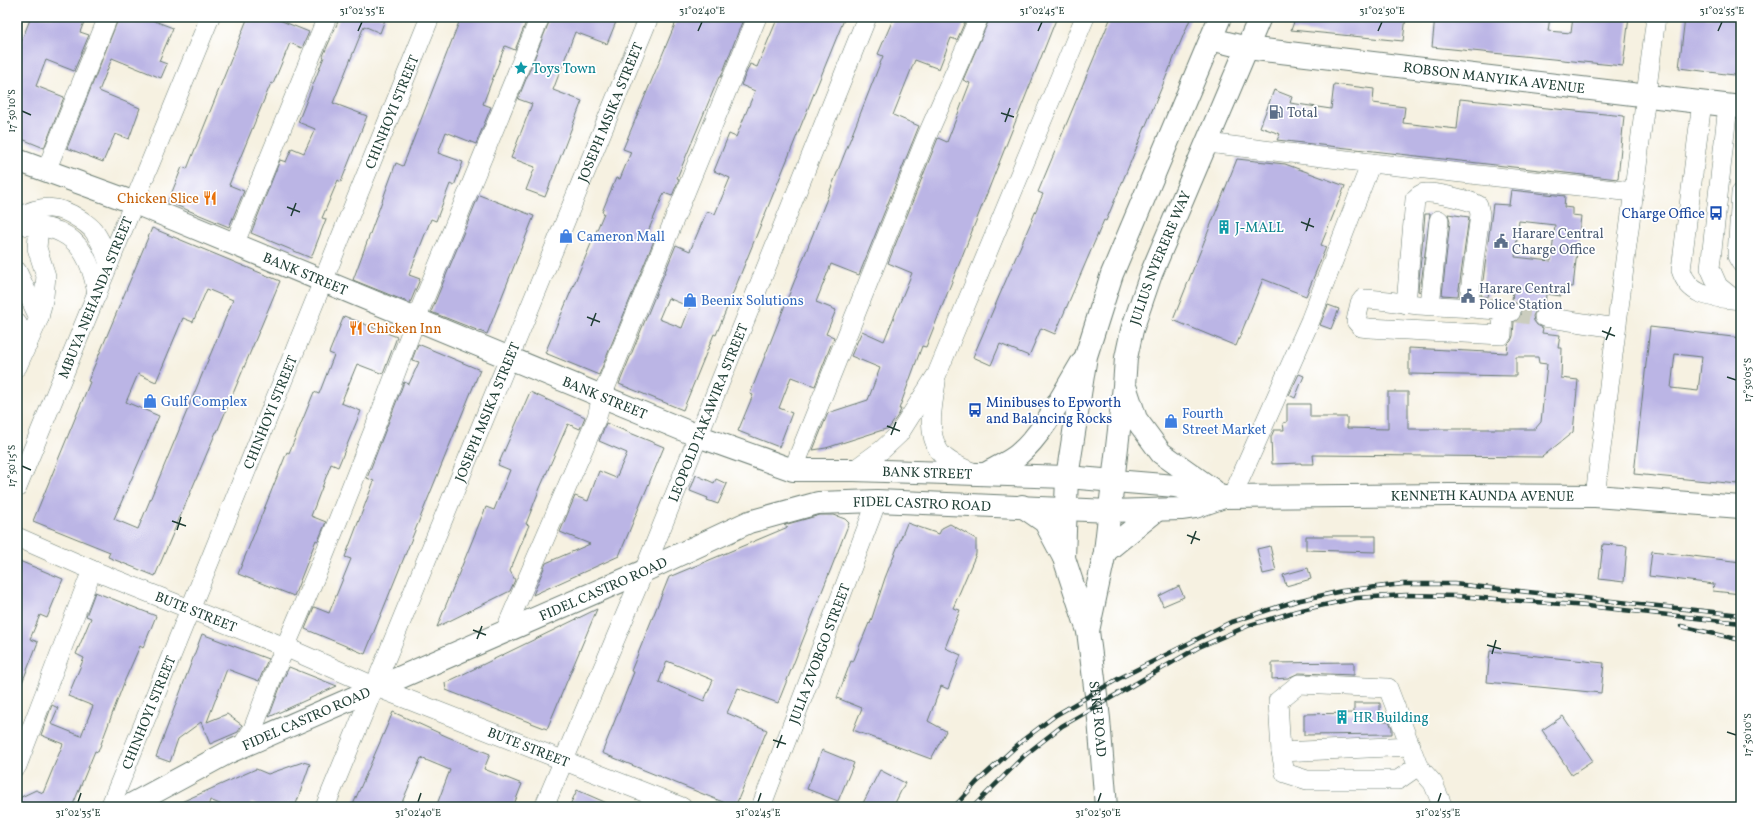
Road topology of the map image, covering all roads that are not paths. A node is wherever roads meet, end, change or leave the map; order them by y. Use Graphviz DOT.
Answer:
graph roads {
  1 [pos="108,17"];
  2 [pos="210,17"];
  3 [pos="327,17"];
  4 [pos="430,17"];
  5 [pos="540,17"];
  6 [pos="649,17"];
  7 [pos="757,17"];
  8 [pos="867,17"];
  9 [pos="979,17"];
  10 [pos="1086,17"];
  11 [pos="1220,17"];
  12 [pos="1260,17"];
  13 [pos="1656,17"];
  14 [pos="1212,38"];
  15 [pos="1247,48"];
  16 [pos="1645,96"];
  17 [pos="1702,102"];
  18 [pos="1734,106"];
  19 [pos="1208,143"];
  20 [pos="17,160"];
  21 [pos="1371,163"];
  22 [pos="46,171"];
  23 [pos="1633,192"];
  24 [pos="1741,193"];
  25 [pos="135,203"];
  26 [pos="17,218"];
  27 [pos="1439,220"];
  28 [pos="39,226"];
  29 [pos="17,227"];
  30 [pos="234,245"];
  31 [pos="1741,263"];
  32 [pos="109,264"];
  33 [pos="17,271"];
  34 [pos="324,281"];
  35 [pos="97,295"];
  36 [pos="1737,300"];
  37 [pos="1406,304"];
  38 [pos="1430,305"];
  39 [pos="1468,308"];
  40 [pos="1544,317"];
  41 [pos="39,318"];
  42 [pos="416,319"];
  43 [pos="17,323"];
  44 [pos="1616,328"];
  45 [pos="28,344"];
  46 [pos="1086,356"];
  47 [pos="509,357"];
  48 [pos="17,367"];
  49 [pos="937,374"];
  50 [pos="1124,386"];
  51 [pos="602,396"];
  52 [pos="698,436"];
  53 [pos="793,470"];
  54 [pos="854,470"];
  55 [pos="980,473"];
  56 [pos="1067,477"];
  57 [pos="1112,481"];
  58 [pos="17,488"];
  59 [pos="1595,496"];
  60 [pos="1228,497"];
  61 [pos="877,501"];
  62 [pos="1022,506"];
  63 [pos="1741,507"];
  64 [pos="1066,508"];
  65 [pos="1157,510"];
  66 [pos="1110,511"];
  67 [pos="17,537"];
  68 [pos="1105,552"];
  69 [pos="1064,558"];
  70 [pos="92,570"];
  71 [pos="644,571"];
  72 [pos="191,609"];
  73 [pos="505,631"];
  74 [pos="1088,631"];
  75 [pos="285,647"];
  76 [pos="376,687"];
  77 [pos="1410,746"];
  78 [pos="241,747"];
  79 [pos="1281,752"];
  80 [pos="564,761"];
  81 [pos="17,766"];
  82 [pos="1418,766"];
  83 [pos="110,807"];
  84 [pos="126,807"];
  85 [pos="326,807"];
  86 [pos="544,807"];
  87 [pos="682,807"];
  88 [pos="761,807"];
  89 [pos="1106,807"];
  90 [pos="1443,807"];
  1 -- 22 [label="street"];
  2 -- 25 [label="street, MBUYA NEHANDA STREET"];
  3 -- 30 [label="street"];
  4 -- 34 [label="street, CHINHOYI STREET"];
  5 -- 42 [label="street"];
  6 -- 47 [label="street, JOSEPH MSIKA STREET"];
  7 -- 51 [label="street"];
  8 -- 52 [label="street, LEOPOLD TAKAWIRA STREET"];
  9 -- 53 [label="street"];
  10 -- 49 [label="street"];
  11 -- 14 [label="main road"];
  12 -- 15 [label="main road, JULIUS NYERERE WAY"];
  13 -- 16 [label="street"];
  14 -- 15 [label="main road, ROBSON MANYIKA AVENUE"];
  14 -- 46 [label="main road"];
  15 -- 16 [label="main road, ROBSON MANYIKA AVENUE"];
  15 -- 19 [label="main road, JULIUS NYERERE WAY"];
  16 -- 17 [label="main road, ROBSON MANYIKA AVENUE"];
  16 -- 23 [label="street"];
  17 -- 18 [label="main road, ROBSON MANYIKA AVENUE"];
  17 -- 36 [label="street"];
  18 -- 36 [label="street"];
  19 -- 21 [label="street"];
  19 -- 50 [label="main road, JULIUS NYERERE WAY"];
  20 -- 22 [label="main road, BANK STREET"];
  21 -- 23 [label="street"];
  21 -- 60 [label="street"];
  22 -- 25 [label="main road, BANK STREET"];
  23 -- 44 [label="street"];
  24 -- 31 [label="street"];
  25 -- 30 [label="main road, BANK STREET"];
  25 -- 32 [label="street, MBUYA NEHANDA STREET"];
  26 -- 32 [label="street"];
  27 -- 38 [label="street"];
  28 -- 29 [label="street"];
  28 -- 35 [label="street"];
  28 -- 41 [label="street"];
  30 -- 34 [label="main road, BANK STREET"];
  32 -- 35 [label="street, MBUYA NEHANDA STREET"];
  33 -- 41 [label="street"];
  34 -- 42 [label="main road, BANK STREET"];
  34 -- 72 [label="street, CHINHOYI STREET"];
  35 -- 58 [label="street, MBUYA NEHANDA STREET"];
  37 -- 38 [label="street"];
  37 -- 39 [label="street"];
  37 -- 39 [label="street"];
  38 -- 39 [label="street"];
  40 -- 44 [label="street"];
  41 -- 45 [label="street"];
  42 -- 47 [label="main road, BANK STREET"];
  42 -- 75 [label="street"];
  43 -- 45 [label="street"];
  44 -- 59 [label="street"];
  45 -- 48 [label="street"];
  46 -- 55 [label="main road"];
  46 -- 56 [label="main road"];
  47 -- 51 [label="main road, BANK STREET"];
  47 -- 76 [label="street, JOSEPH MSIKA STREET"];
  49 -- 54 [label="street"];
  49 -- 55 [label="street"];
  50 -- 57 [label="main road, JULIUS NYERERE WAY"];
  50 -- 60 [label="main road"];
  51 -- 52 [label="main road, BANK STREET"];
  51 -- 73 [label="street"];
  52 -- 53 [label="main road, BANK STREET"];
  52 -- 71 [label="street, LEOPOLD TAKAWIRA STREET"];
  53 -- 54 [label="main road, BANK STREET"];
  54 -- 55 [label="main road, BANK STREET"];
  55 -- 56 [label="main road, BANK STREET"];
  56 -- 57 [label="main road, BANK STREET"];
  56 -- 64 [label="main road"];
  57 -- 60 [label="main road, BANK STREET"];
  57 -- 66 [label="main road, JULIUS NYERERE WAY"];
  59 -- 60 [label="main road, KENNETH KAUNDA AVENUE"];
  59 -- 63 [label="main road, KENNETH KAUNDA AVENUE"];
  60 -- 65 [label="main road, FIDEL CASTRO ROAD"];
  61 -- 62 [label="main road, FIDEL CASTRO ROAD"];
  61 -- 71 [label="main road, FIDEL CASTRO ROAD"];
  61 -- 88 [label="street, JULIA ZVOBGO STREET"];
  62 -- 64 [label="main road, FIDEL CASTRO ROAD"];
  62 -- 69 [label="main road"];
  64 -- 66 [label="main road, FIDEL CASTRO ROAD"];
  64 -- 69 [label="main road"];
  65 -- 66 [label="main road, FIDEL CASTRO ROAD"];
  65 -- 68 [label="main road"];
  66 -- 68 [label="main road, JULIUS NYERERE WAY"];
  67 -- 70 [label="street, BUTE STREET"];
  68 -- 74 [label="main road, JULIUS NYERERE WAY"];
  69 -- 74 [label="main road"];
  70 -- 72 [label="street, BUTE STREET"];
  70 -- 81 [label="street"];
  71 -- 73 [label="main road, FIDEL CASTRO ROAD"];
  71 -- 80 [label="street, LEOPOLD TAKAWIRA STREET"];
  72 -- 75 [label="street, BUTE STREET"];
  72 -- 83 [label="street, CHINHOYI STREET"];
  73 -- 76 [label="main road, FIDEL CASTRO ROAD"];
  74 -- 89 [label="main road, SEKE ROAD"];
  75 -- 76 [label="street, BUTE STREET"];
  75 -- 78 [label="street"];
  76 -- 78 [label="main road, FIDEL CASTRO ROAD"];
  76 -- 80 [label="street, BUTE STREET"];
  76 -- 85 [label="street, JOSEPH MSIKA STREET"];
  77 -- 79 [label="street"];
  77 -- 79 [label="street"];
  77 -- 82 [label="street"];
  78 -- 84 [label="main road, FIDEL CASTRO ROAD"];
  79 -- 82 [label="street"];
  80 -- 86 [label="street, LEOPOLD TAKAWIRA STREET"];
  80 -- 87 [label="street, BUTE STREET"];
  82 -- 90 [label="street"];
}
